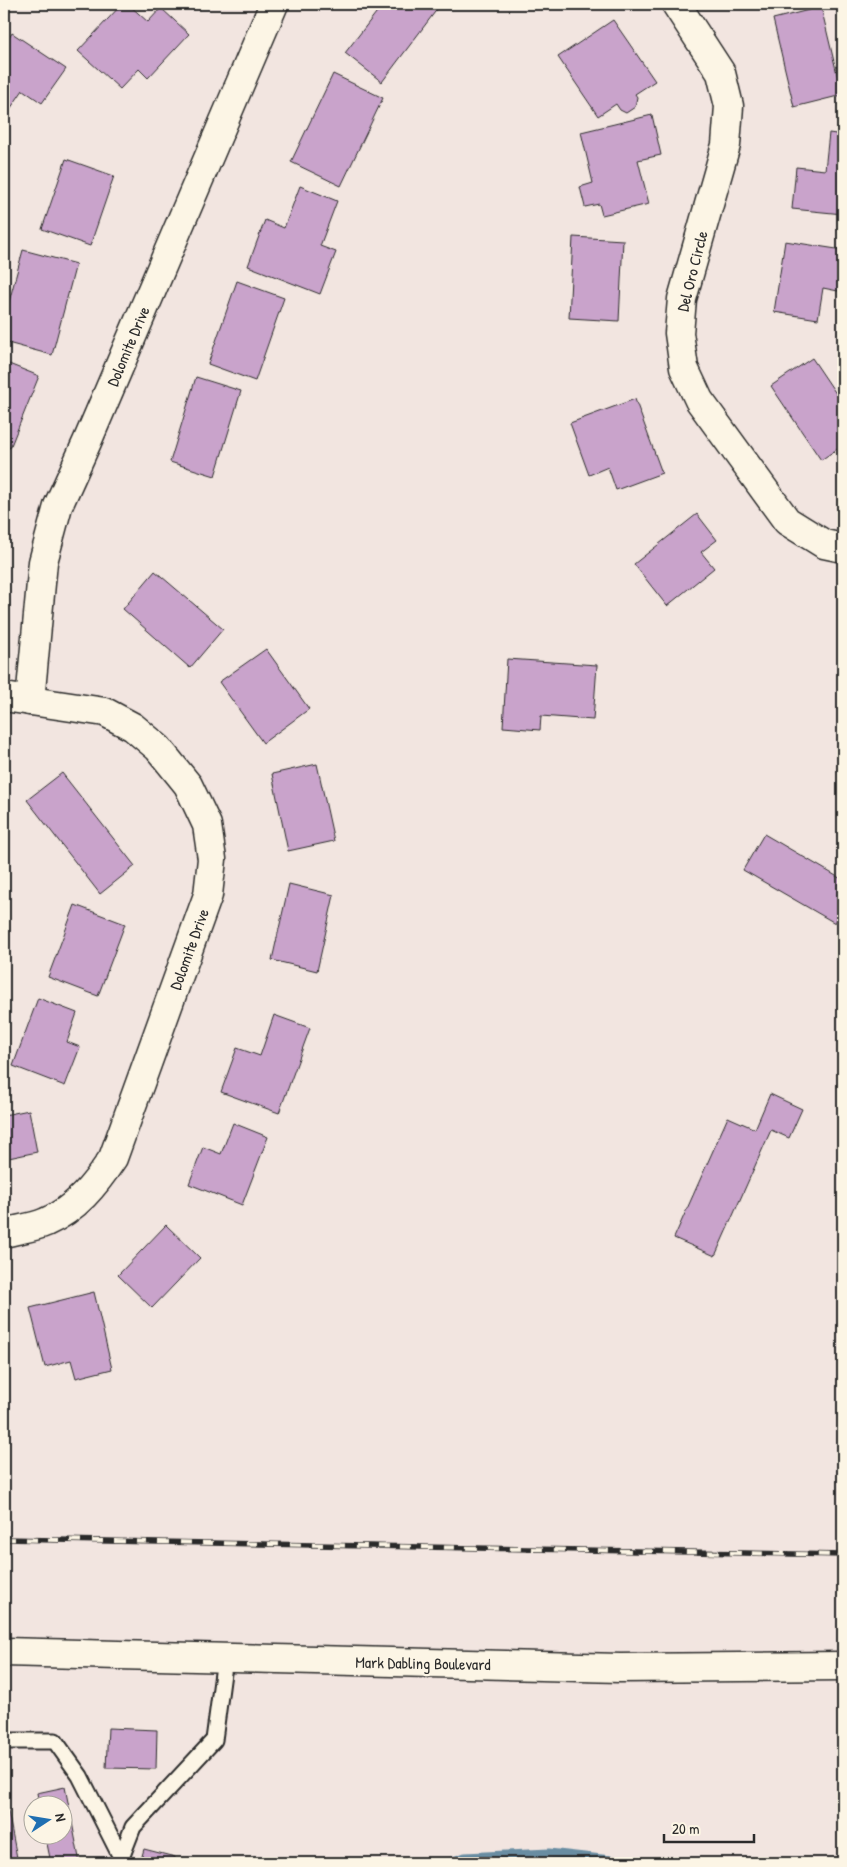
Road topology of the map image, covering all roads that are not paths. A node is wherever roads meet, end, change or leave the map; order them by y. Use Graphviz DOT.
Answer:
graph roads {
  1 [pos="274,4"];
  2 [pos="676,4"];
  3 [pos="843,548"];
  4 [pos="17,698"];
  5 [pos="4,1233"];
  6 [pos="4,1652"];
  7 [pos="225,1658"];
  8 [pos="843,1666"];
  9 [pos="4,1741"];
  10 [pos="120,1860"];
  1 -- 4 [label="street, Dolomite Drive"];
  2 -- 3 [label="street, Del Oro Circle"];
  4 -- 5 [label="street, Dolomite Drive"];
  6 -- 7 [label="street, Mark Dabling Boulevard"];
  7 -- 8 [label="street, Mark Dabling Boulevard"];
  7 -- 10 [label="lane"];
  9 -- 10 [label="lane"];
}
